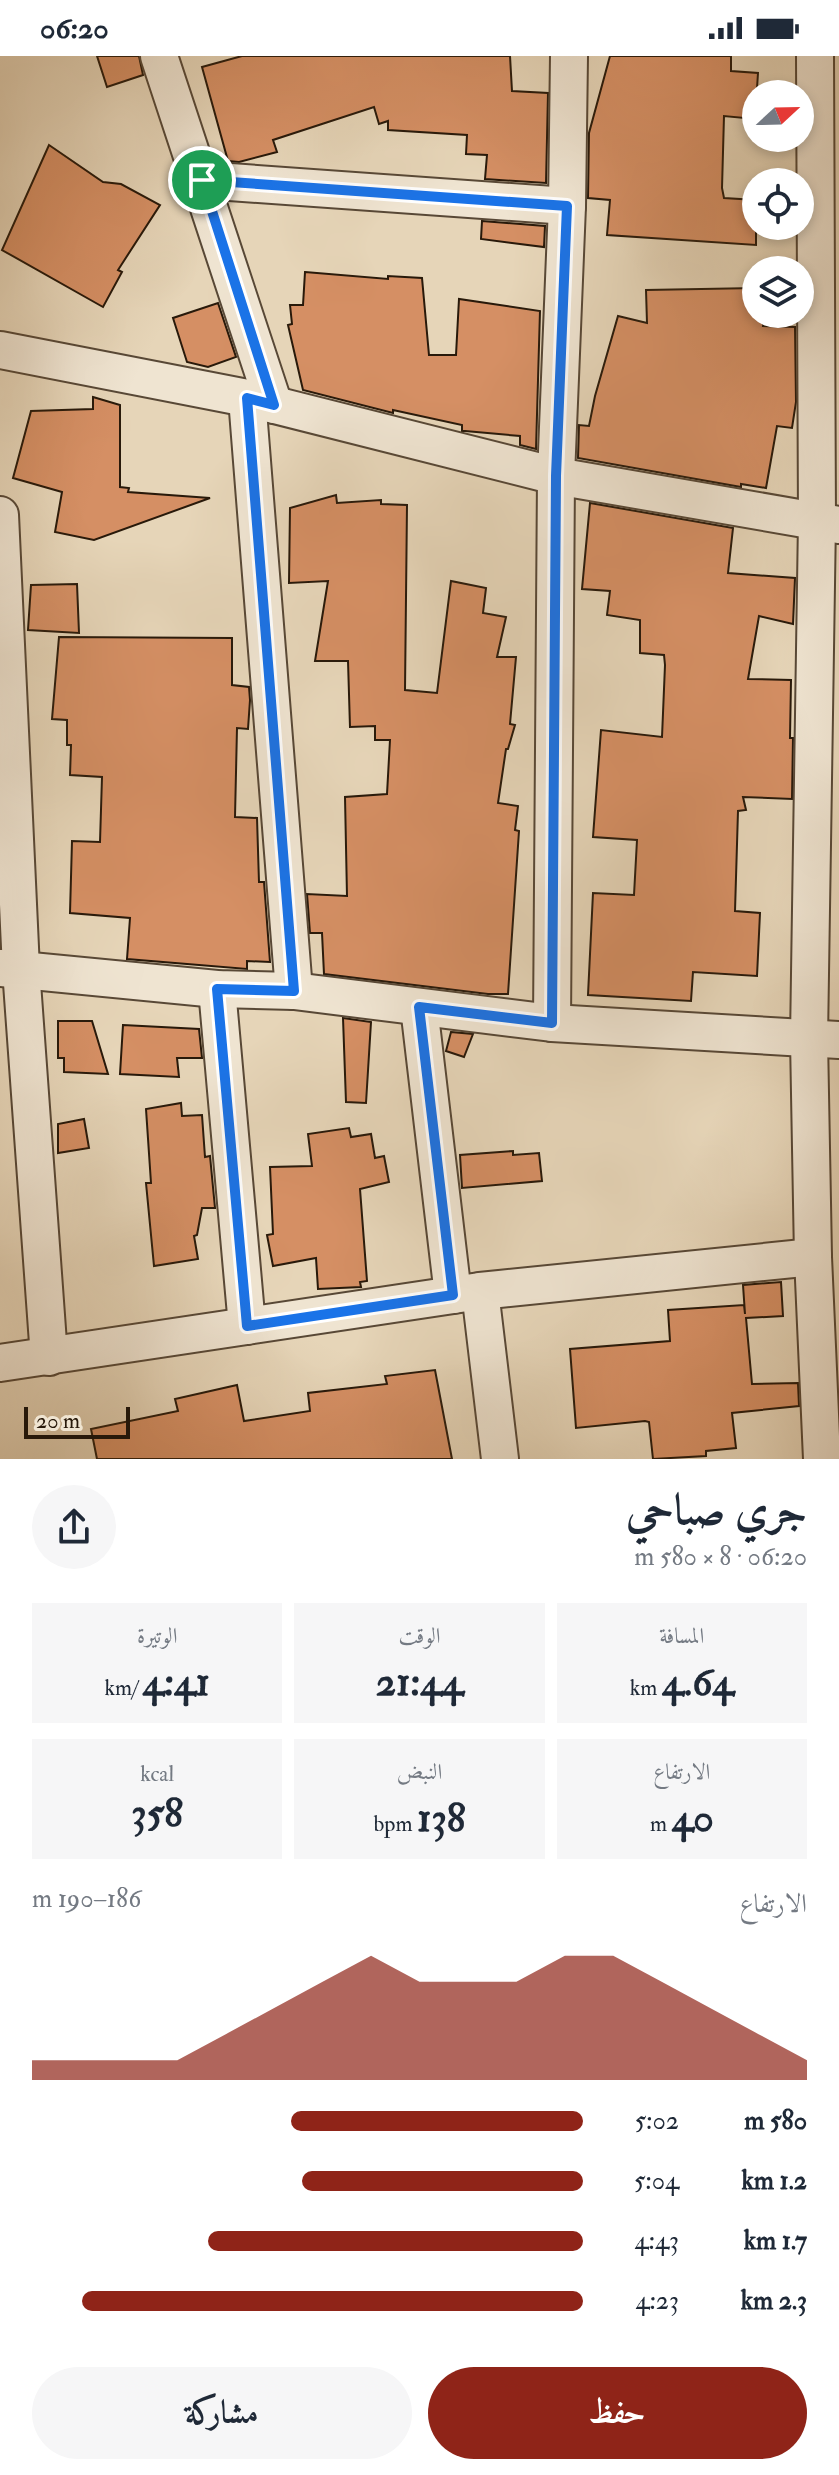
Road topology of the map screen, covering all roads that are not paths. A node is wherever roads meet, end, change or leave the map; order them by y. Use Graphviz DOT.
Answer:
graph roads {
  1 [pos="159,56"];
  2 [pos="569,56"];
  3 [pos="815,56"];
  4 [pos="202,180"];
  5 [pos="567,206"];
  6 [pos="0,350"];
  7 [pos="260,402"];
  8 [pos="556,476"];
  9 [pos="0,515"];
  10 [pos="828,523"];
  11 [pos="10,968"];
  12 [pos="217,989"];
  13 [pos="294,991"];
  14 [pos="419,1007"];
  15 [pos="552,1023"];
  16 [pos="824,1039"];
  17 [pos="813,1257"];
  18 [pos="466,1293"];
  19 [pos="247,1326"];
  20 [pos="49,1357"];
  21 [pos="0,1363"];
  22 [pos="500,1459"];
  23 [pos="822,1459"];
  1 -- 4 [label="street"];
  2 -- 5 [label="street"];
  3 -- 10 [label="street"];
  4 -- 5 [label="street"];
  4 -- 7 [label="street"];
  5 -- 8 [label="street"];
  6 -- 7 [label="street"];
  7 -- 8 [label="street"];
  7 -- 13 [label="street"];
  8 -- 10 [label="street"];
  8 -- 15 [label="street"];
  9 -- 11 [label="street"];
  10 -- 16 [label="street"];
  11 -- 12 [label="street"];
  11 -- 20 [label="street"];
  12 -- 13 [label="street"];
  12 -- 19 [label="street"];
  13 -- 14 [label="street"];
  14 -- 15 [label="street"];
  14 -- 18 [label="street"];
  15 -- 16 [label="street"];
  16 -- 17 [label="street"];
  17 -- 18 [label="street"];
  17 -- 23 [label="street"];
  18 -- 19 [label="street"];
  18 -- 22 [label="street"];
  19 -- 20 [label="street"];
  20 -- 21 [label="street"];
}
